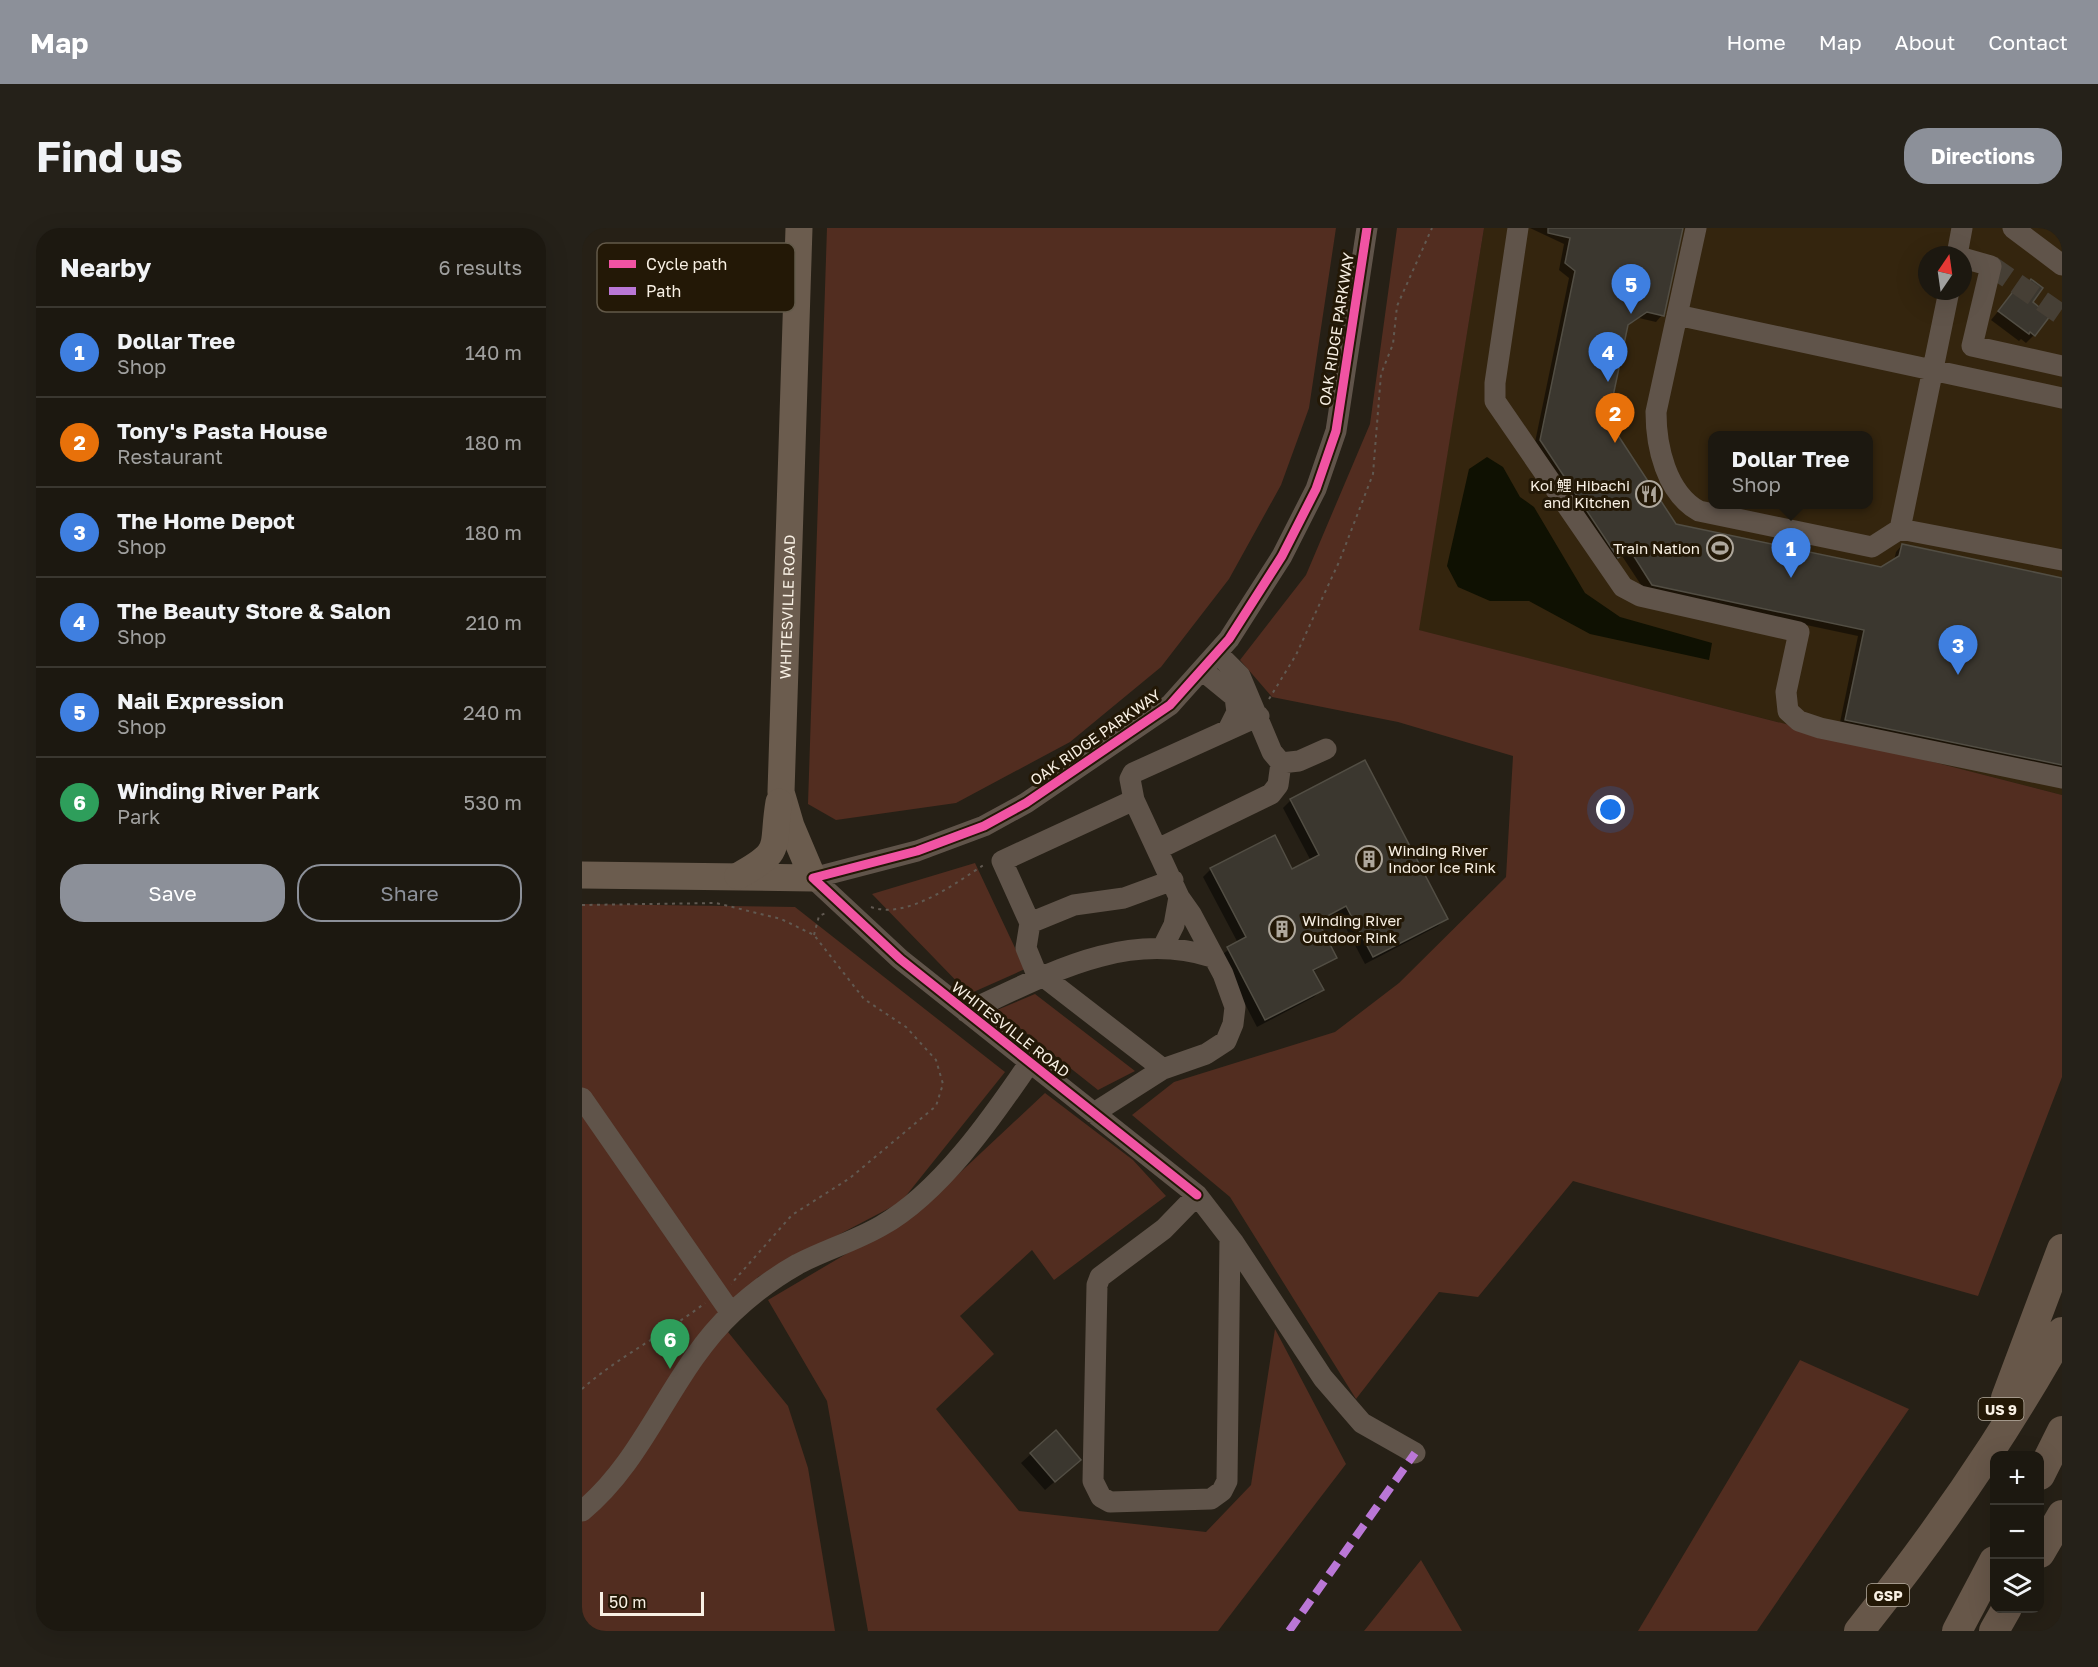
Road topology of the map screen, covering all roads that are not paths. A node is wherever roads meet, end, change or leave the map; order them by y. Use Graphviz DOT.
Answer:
graph roads {
  1 [pos="799,228"];
  2 [pos="1367,228"];
  3 [pos="1518,228"];
  4 [pos="1696,228"];
  5 [pos="1962,228"];
  6 [pos="2013,228"];
  7 [pos="1959,246"];
  8 [pos="1972,261"];
  9 [pos="2062,265"];
  10 [pos="1947,300"];
  11 [pos="1677,315"];
  12 [pos="2062,366"];
  13 [pos="1932,371"];
  14 [pos="2062,398"];
  15 [pos="1900,529"];
  16 [pos="2062,560"];
  17 [pos="1216,653"];
  18 [pos="1202,670"];
  19 [pos="1259,716"];
  20 [pos="1228,730"];
  21 [pos="1326,749"];
  22 [pos="1281,763"];
  23 [pos="2062,778"];
  24 [pos="781,792"];
  25 [pos="1134,800"];
  26 [pos="1158,849"];
  27 [pos="582,875"];
  28 [pos="737,877"];
  29 [pos="813,878"];
  30 [pos="1176,889"];
  31 [pos="1030,924"];
  32 [pos="1163,947"];
  33 [pos="1212,957"];
  34 [pos="1045,976"];
  35 [pos="966,1012"];
  36 [pos="1030,1062"];
  37 [pos="1163,1069"];
  38 [pos="582,1098"];
  39 [pos="1094,1113"];
  40 [pos="1197,1195"];
  41 [pos="1230,1238"];
  42 [pos="2062,1249"];
  43 [pos="731,1313"];
  44 [pos="2062,1332"];
  45 [pos="2062,1431"];
  46 [pos="1415,1453"];
  47 [pos="2044,1467"];
  48 [pos="582,1511"];
  49 [pos="2062,1515"];
  50 [pos="2044,1546"];
  51 [pos="1916,1559"];
  52 [pos="1990,1571"];
  53 [pos="2004,1613"];
  54 [pos="1859,1631"];
  55 [pos="1958,1631"];
  56 [pos="1994,1631"];
  1 -- 24 [label="main road, WHITESVILLE ROAD"];
  2 -- 17 [label="street, OAK RIDGE PARKWAY"];
  3 -- 23 [label="street"];
  4 -- 11 [label="street"];
  5 -- 7 [label="street"];
  6 -- 9 [label="street"];
  8 -- 12 [label="street"];
  10 -- 13 [label="street"];
  11 -- 13 [label="street"];
  11 -- 15 [label="street"];
  13 -- 14 [label="street"];
  13 -- 15 [label="street"];
  15 -- 16 [label="street"];
  17 -- 18 [label="street, OAK RIDGE PARKWAY"];
  17 -- 19 [label="street"];
  18 -- 20 [label="street"];
  18 -- 29 [label="street, OAK RIDGE PARKWAY"];
  19 -- 20 [label="street"];
  19 -- 22 [label="street"];
  20 -- 25 [label="street"];
  21 -- 22 [label="street"];
  22 -- 26 [label="street"];
  24 -- 28 [label="main road"];
  24 -- 29 [label="main road, WHITESVILLE ROAD"];
  25 -- 26 [label="street"];
  25 -- 31 [label="street"];
  26 -- 30 [label="street"];
  27 -- 28 [label="main road, OAK RIDGE PARKWAY"];
  28 -- 29 [label="main road, OAK RIDGE PARKWAY"];
  29 -- 35 [label="street, WHITESVILLE ROAD"];
  30 -- 31 [label="street"];
  30 -- 32 [label="street"];
  30 -- 33 [label="street"];
  31 -- 34 [label="street"];
  32 -- 33 [label="street"];
  32 -- 34 [label="street"];
  33 -- 37 [label="street"];
  34 -- 35 [label="street"];
  34 -- 37 [label="street"];
  35 -- 36 [label="street, WHITESVILLE ROAD"];
  36 -- 39 [label="street, WHITESVILLE ROAD"];
  36 -- 43 [label="street"];
  37 -- 39 [label="street"];
  38 -- 43 [label="street"];
  39 -- 40 [label="street, WHITESVILLE ROAD"];
  40 -- 41 [label="street, WHITESVILLE ROAD"];
  40 -- 41 [label="street"];
  41 -- 46 [label="street, WHITESVILLE ROAD"];
  42 -- 51 [label="highway, US 9"];
  43 -- 48 [label="street"];
  44 -- 51 [label="highway, GSP"];
  45 -- 47 [label="highway"];
  49 -- 50 [label="highway"];
  51 -- 54 [label="highway, GSP"];
  52 -- 55 [label="highway"];
  53 -- 56 [label="highway"];
}
